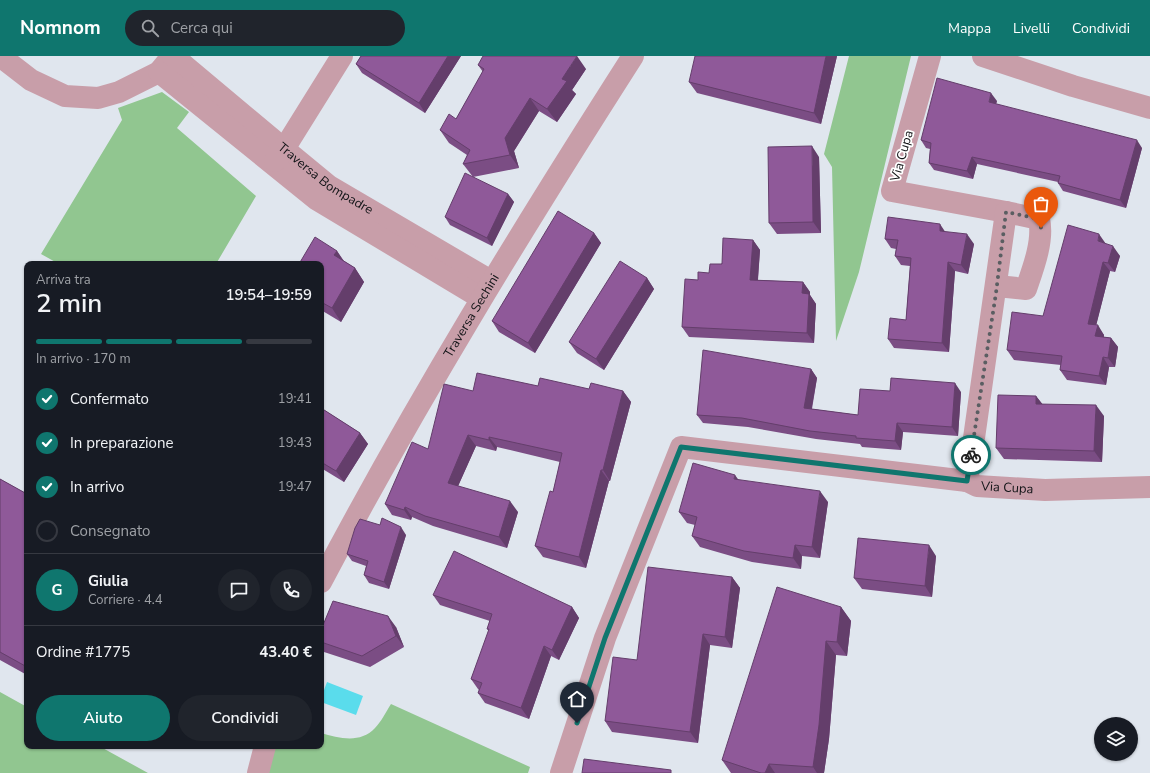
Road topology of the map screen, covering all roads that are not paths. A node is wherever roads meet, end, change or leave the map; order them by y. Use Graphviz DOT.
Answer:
graph roads {
  1 [pos="0,56"];
  2 [pos="342,56"];
  3 [pos="633,56"];
  4 [pos="930,56"];
  5 [pos="983,56"];
  6 [pos="168,61"];
  7 [pos="1150,108"];
  8 [pos="278,156"];
  9 [pos="1006,212"];
  10 [pos="997,286"];
  11 [pos="486,289"];
  12 [pos="967,481"];
  13 [pos="1150,487"];
  14 [pos="324,576"];
  15 [pos="264,749"];
  16 [pos="258,773"];
  17 [pos="561,773"];
  1 -- 6 [label="street, Traversa Bompadre"];
  2 -- 8 [label="street"];
  3 -- 11 [label="street, Traversa Sechini"];
  4 -- 9 [label="street, Via Cupa"];
  5 -- 7 [label="street"];
  6 -- 8 [label="street, Traversa Bompadre"];
  8 -- 11 [label="street, Traversa Bompadre"];
  9 -- 10 [label="street, Via Cupa"];
  9 -- 10 [label="street, Via Cupa"];
  10 -- 12 [label="street, Via Cupa"];
  11 -- 14 [label="street, Traversa Sechini"];
  12 -- 13 [label="street, Via Cupa"];
  12 -- 17 [label="street"];
  15 -- 16 [label="street"];
}
